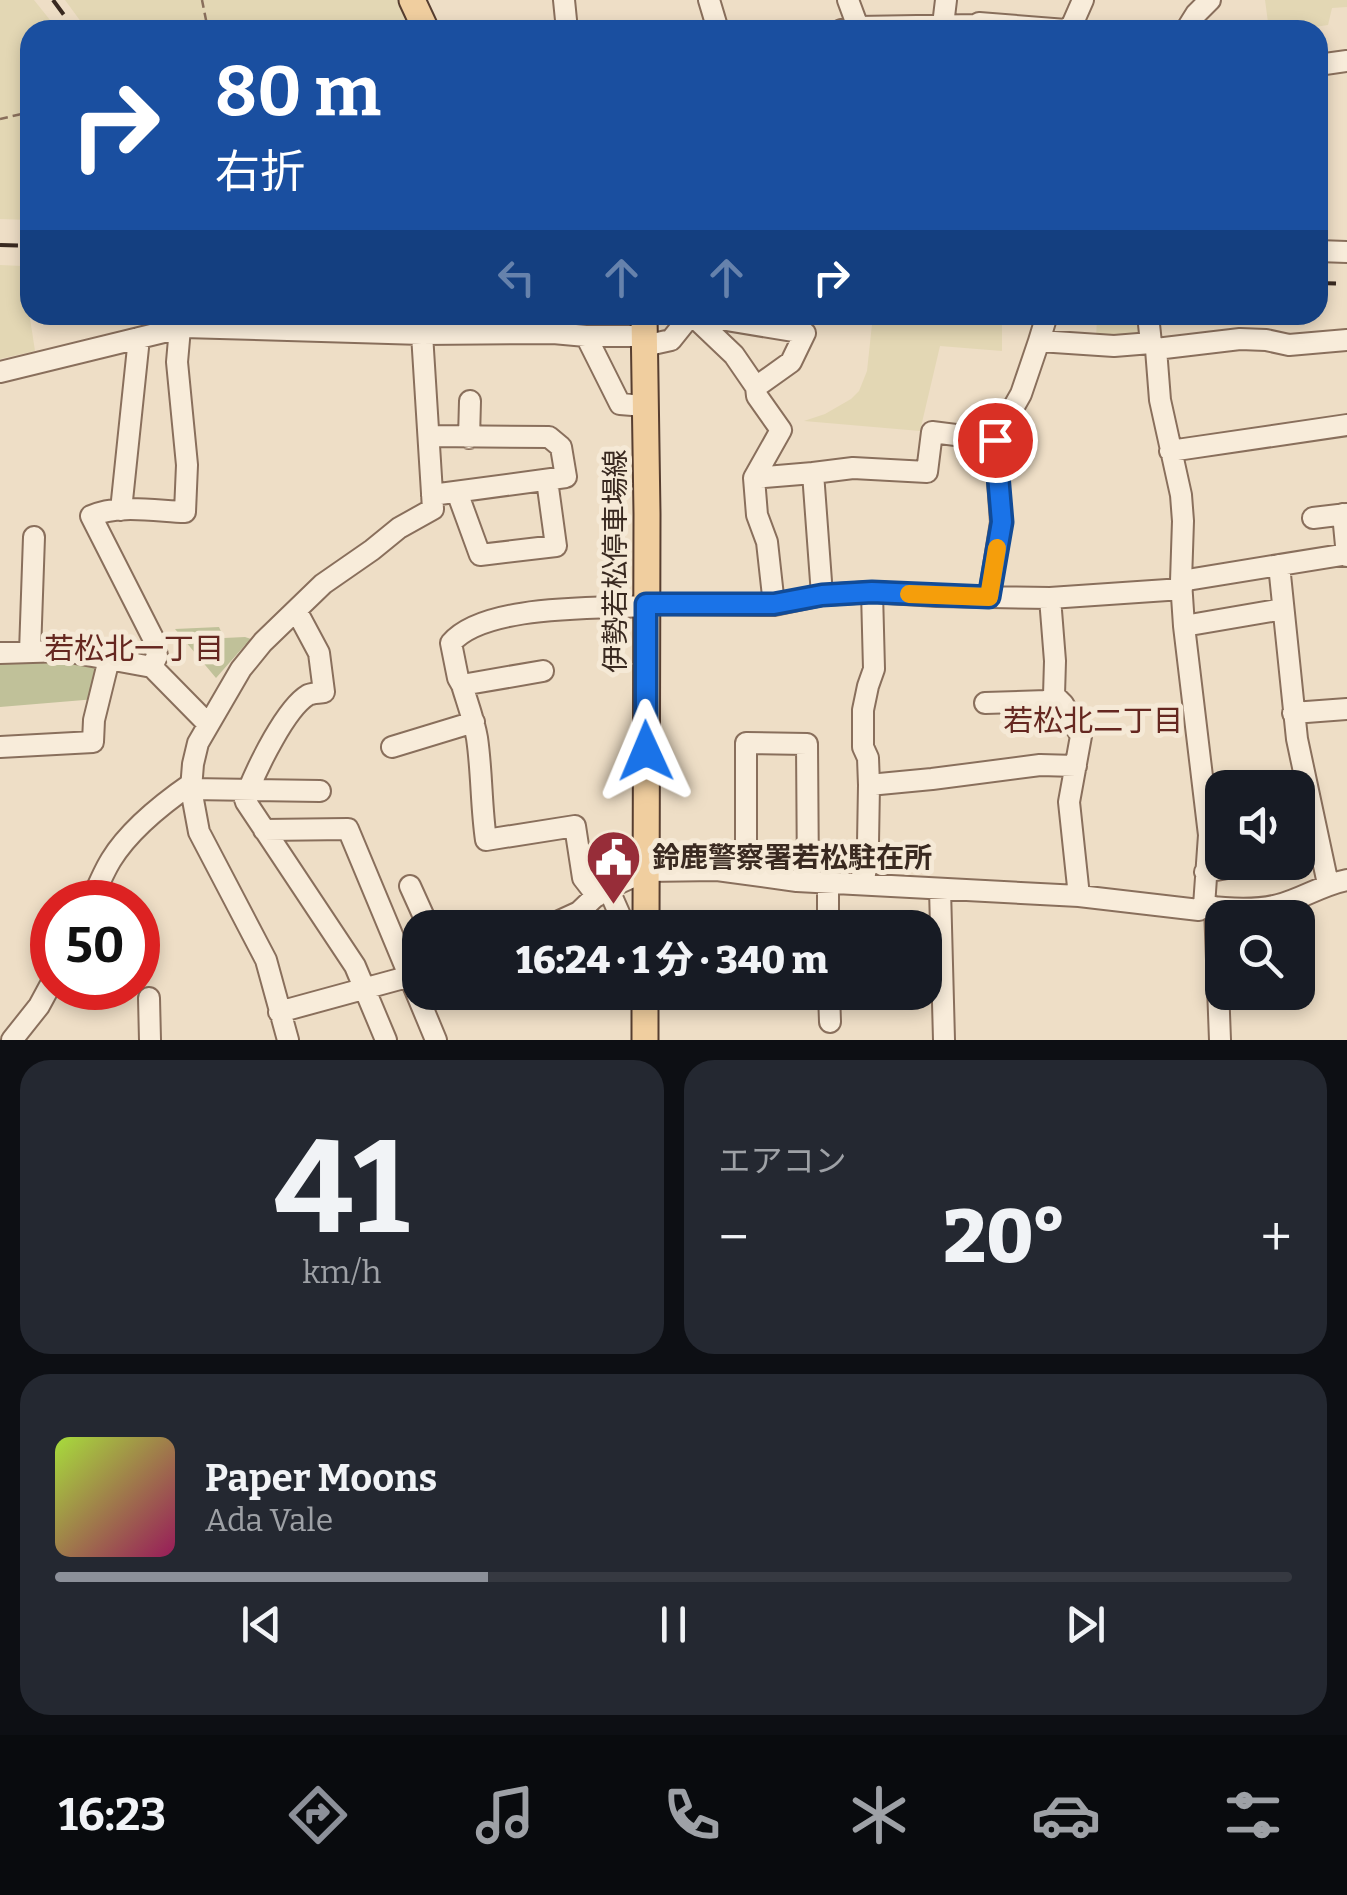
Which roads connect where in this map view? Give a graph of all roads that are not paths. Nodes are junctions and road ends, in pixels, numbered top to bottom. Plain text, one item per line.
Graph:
1 (1210, 0) edge
2 (1192, 20) edge
3 (684, 325) edge
4 (703, 325) edge
5 (755, 325) edge
6 (1043, 325) edge
7 (1150, 325) edge
8 (180, 328) junction
9 (644, 332) edge
10 (422, 334) junction
11 (586, 336) junction
12 (139, 338) junction
13 (1347, 340) edge
14 (1039, 341) junction
15 (1153, 346) junction
16 (0, 372) edge
17 (756, 387) junction
18 (470, 402) dead end
19 (645, 406) junction
20 (1347, 425) edge
21 (429, 436) junction
22 (469, 438) junction
23 (995, 440) junction
24 (1170, 450) junction
25 (813, 472) junction
26 (754, 478) junction
27 (547, 480) junction
28 (457, 492) junction
29 (432, 495) junction
30 (122, 510) junction
31 (1345, 514) edge
32 (1313, 518) dead end
33 (34, 537) dead end
34 (1347, 554) edge
35 (1279, 565) junction
36 (1181, 584) junction
37 (872, 592) junction
38 (822, 595) junction
39 (989, 597) junction
40 (1050, 598) junction
41 (774, 604) junction
42 (646, 605) junction
43 (1283, 609) junction
44 (296, 610) junction
45 (1184, 626) junction
46 (30, 652) junction
47 (0, 653) edge
48 (109, 658) junction
49 (152, 666) junction
50 (543, 670) dead end
51 (462, 685) junction
52 (1054, 695) junction
53 (985, 702) dead end
54 (1347, 709) edge
55 (1293, 713) junction
56 (474, 722) junction
57 (208, 724) junction
58 (0, 747) edge
59 (392, 747) dead end
60 (1076, 766) junction
61 (869, 785) junction
62 (191, 786) junction
63 (245, 790) junction
64 (320, 791) dead end
65 (1205, 802) edge
66 (264, 830) junction
67 (1320, 852) junction
68 (1315, 853) edge
69 (646, 871) junction
70 (746, 874) junction
71 (101, 880) edge
72 (818, 881) junction
73 (1340, 882) edge
74 (864, 884) junction
75 (410, 886) dead end
76 (940, 890) junction
77 (602, 892) junction
78 (1079, 896) junction
79 (1347, 899) edge
80 (1292, 900) edge
81 (1205, 908) edge
82 (421, 910) edge
83 (581, 910) edge
84 (615, 910) edge
85 (646, 910) edge
86 (824, 910) edge
87 (402, 947) edge
88 (402, 978) edge
89 (365, 988) junction
90 (35, 1010) edge
91 (149, 1010) edge
92 (426, 1010) edge
93 (635, 1010) edge
94 (830, 1010) edge
95 (1218, 1010) edge
96 (279, 1012) junction
97 (830, 1022) dead end
98 (645, 1034) edge
99 (12, 1040) edge
100 (150, 1040) edge
101 (288, 1040) edge
102 (386, 1040) edge
103 (436, 1040) edge
104 (944, 1040) edge
105 (1220, 1040) edge

1 - 2 street
3 - 9 street
4 - 17 street
5 - 17 street
6 - 14 street
7 - 15 street
8 - 10 street
8 - 12 street
8 - 30 street
9 - 11 street
9 - 19 main road, 伊勢若松停車場線
10 - 11 street
10 - 21 street
11 - 19 street
12 - 16 street
12 - 30 street
13 - 15 street
14 - 15 street
14 - 23 street
15 - 24 street
17 - 26 street
18 - 22 street
19 - 42 main road, 伊勢若松停車場線
20 - 24 street
21 - 22 street
21 - 29 street
22 - 27 street
23 - 25 street
23 - 39 street
24 - 36 street
25 - 26 street
25 - 38 street
26 - 41 street
27 - 28 street
27 - 28 street
28 - 29 street
29 - 44 street
30 - 49 street
31 - 32 street
31 - 34 street
33 - 46 street
34 - 35 street
35 - 36 street
35 - 43 street
36 - 40 street
36 - 45 street
37 - 38 street
37 - 39 street
37 - 61 street
38 - 41 street
39 - 40 street
40 - 52 street
41 - 42 street
42 - 51 street
42 - 69 main road, 伊勢若松停車場線
43 - 45 street
43 - 55 street
44 - 57 street
44 - 63 street
45 - 65 street
46 - 47 street
46 - 48 street
48 - 49 street
48 - 58 street
49 - 57 street
50 - 51 street
51 - 56 street
52 - 53 street
52 - 60 street
54 - 55 street
55 - 67 street
56 - 59 street
56 - 77 street
57 - 62 street
60 - 61 street
60 - 78 street
61 - 74 street
62 - 63 street
62 - 71 street
62 - 96 street
63 - 64 street
63 - 66 street
66 - 87 street
66 - 89 street
67 - 68 street
67 - 73 street
69 - 70 street
69 - 77 street
69 - 85 main road, 伊勢若松停車場線
70 - 72 street
70 - 72 street
72 - 74 street
72 - 86 street
73 - 79 street
73 - 80 street
74 - 76 street
75 - 82 street
76 - 78 street
76 - 104 street
77 - 83 street
77 - 84 street
78 - 81 street
88 - 89 street
89 - 96 street
89 - 102 street
90 - 99 street
91 - 100 street
92 - 103 street
93 - 98 street
94 - 97 street
95 - 105 street
96 - 101 street

